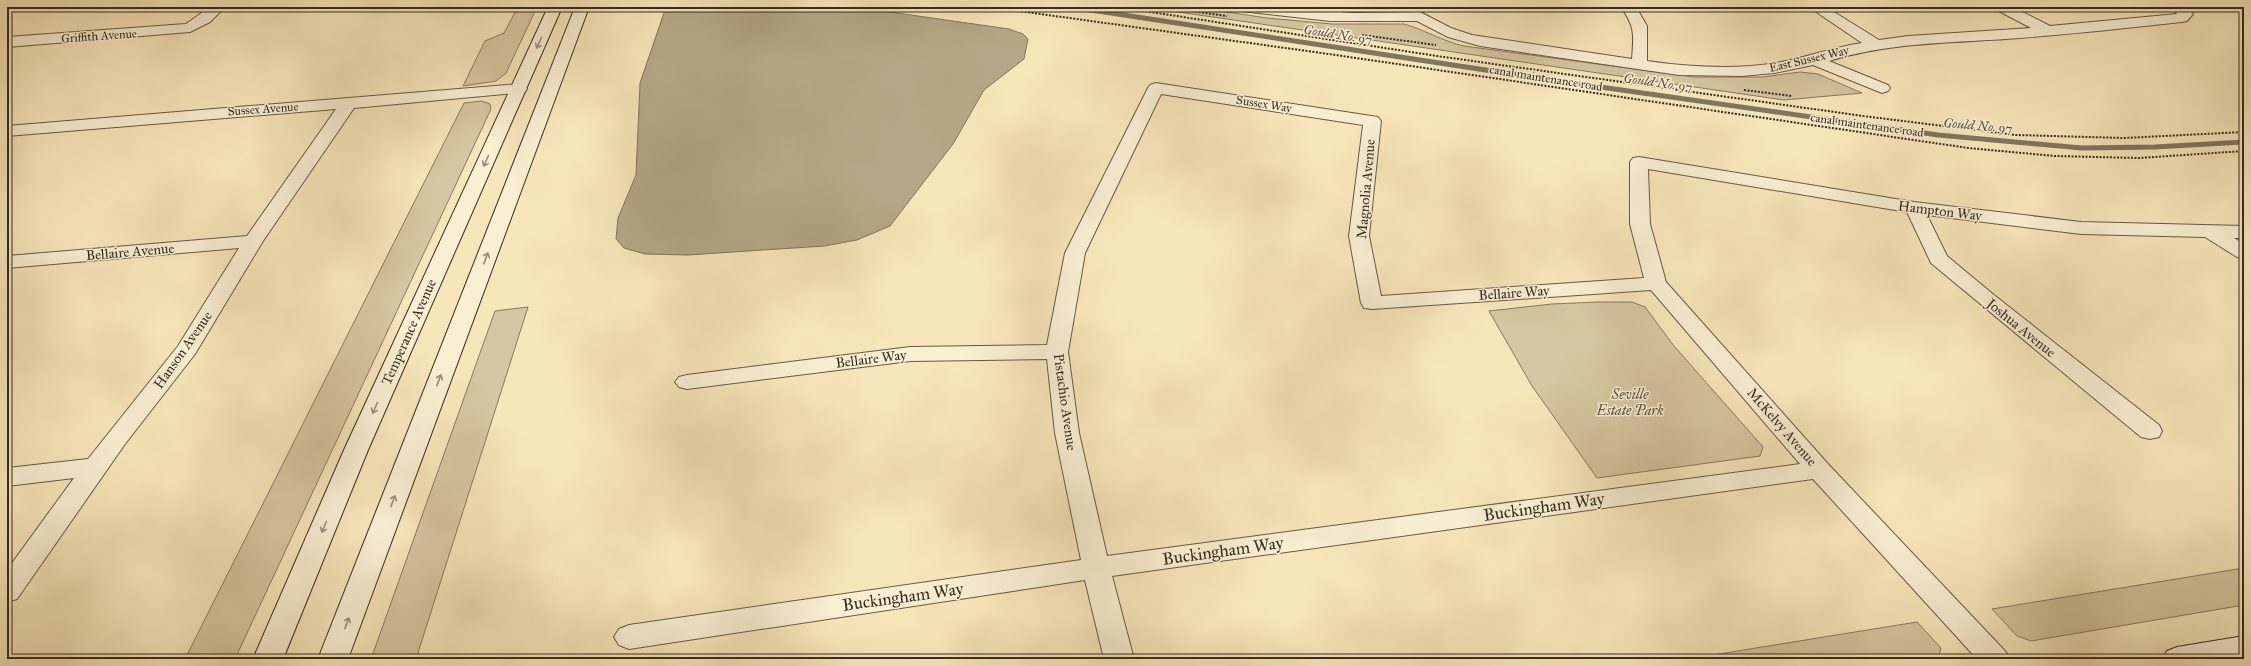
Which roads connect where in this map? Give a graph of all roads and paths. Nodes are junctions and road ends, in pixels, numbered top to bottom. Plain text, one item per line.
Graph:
1 (218, 7) edge
2 (555, 7) edge
3 (571, 7) edge
4 (582, 7) edge
5 (990, 7) edge
6 (1242, 7) edge
7 (1628, 7) edge
8 (1816, 7) edge
9 (2002, 7) edge
10 (1421, 12) edge
11 (2180, 13) edge
12 (2048, 31) junction
13 (1358, 34) dead end
14 (570, 37) junction
15 (7, 42) edge
16 (1876, 45) junction
17 (1444, 47) dead end
18 (1814, 60) junction
19 (1639, 64) junction
20 (1156, 88) joint
21 (1882, 88) dead end
22 (519, 89) junction
23 (349, 102) junction
24 (1372, 121) joint
25 (7, 131) edge
26 (2244, 151) edge
27 (1639, 162) joint
28 (1914, 208) junction
29 (2211, 232) junction
30 (2244, 232) edge
31 (253, 241) junction
32 (2244, 253) edge
33 (7, 262) edge
34 (1656, 283) junction
35 (1372, 303) joint
36 (1056, 352) junction
37 (687, 382) dead end
38 (2150, 431) dead end
39 (96, 467) junction
40 (1819, 470) junction
41 (7, 477) edge
42 (1096, 568) junction
43 (7, 591) edge
44 (629, 637) dead end
45 (2244, 648) edge
46 (268, 659) edge
47 (333, 659) edge
48 (1118, 659) edge
49 (1994, 659) edge
50 (2177, 659) edge

1 - 15 street, Griffith Avenue
2 -> 22 street, Temperance Avenue
3 - 14 street
4 - 14 street
5 - 26 path, canal maintenance road
6 - 10 street
7 - 19 street
8 - 16 street
9 - 12 street
10 - 19 street, East Sussex Way
11 - 12 street, East Sussex Way
12 - 16 street, East Sussex Way
13 - 17 path
47 -> 14 street
16 - 18 street, East Sussex Way
18 - 19 street, East Sussex Way
18 - 21 street
20 - 24 street, Sussex Way
20 - 36 street, Pistachio Avenue
22 - 23 street, Sussex Avenue
22 -> 46 street, Temperance Avenue
23 - 25 street, Sussex Avenue
23 - 31 street, Hanson Avenue
24 - 35 street, Magnolia Avenue
27 - 28 street, Hampton Way
27 - 34 street, McKelvy Avenue
28 - 29 street, Hampton Way
28 - 38 street, Joshua Avenue
29 - 30 street, Hampton Way
29 - 32 street
31 - 33 street, Bellaire Avenue
31 - 39 street, Hanson Avenue
34 - 35 street, Bellaire Way
34 - 40 street, McKelvy Avenue
36 - 37 street, Bellaire Way
36 - 42 street, Pistachio Avenue
39 - 41 street
39 - 43 street, Hanson Avenue
40 - 42 street, Buckingham Way
40 - 49 street, McKelvy Avenue
42 - 44 street, Buckingham Way
42 - 48 street, Pistachio Avenue
45 - 50 street

